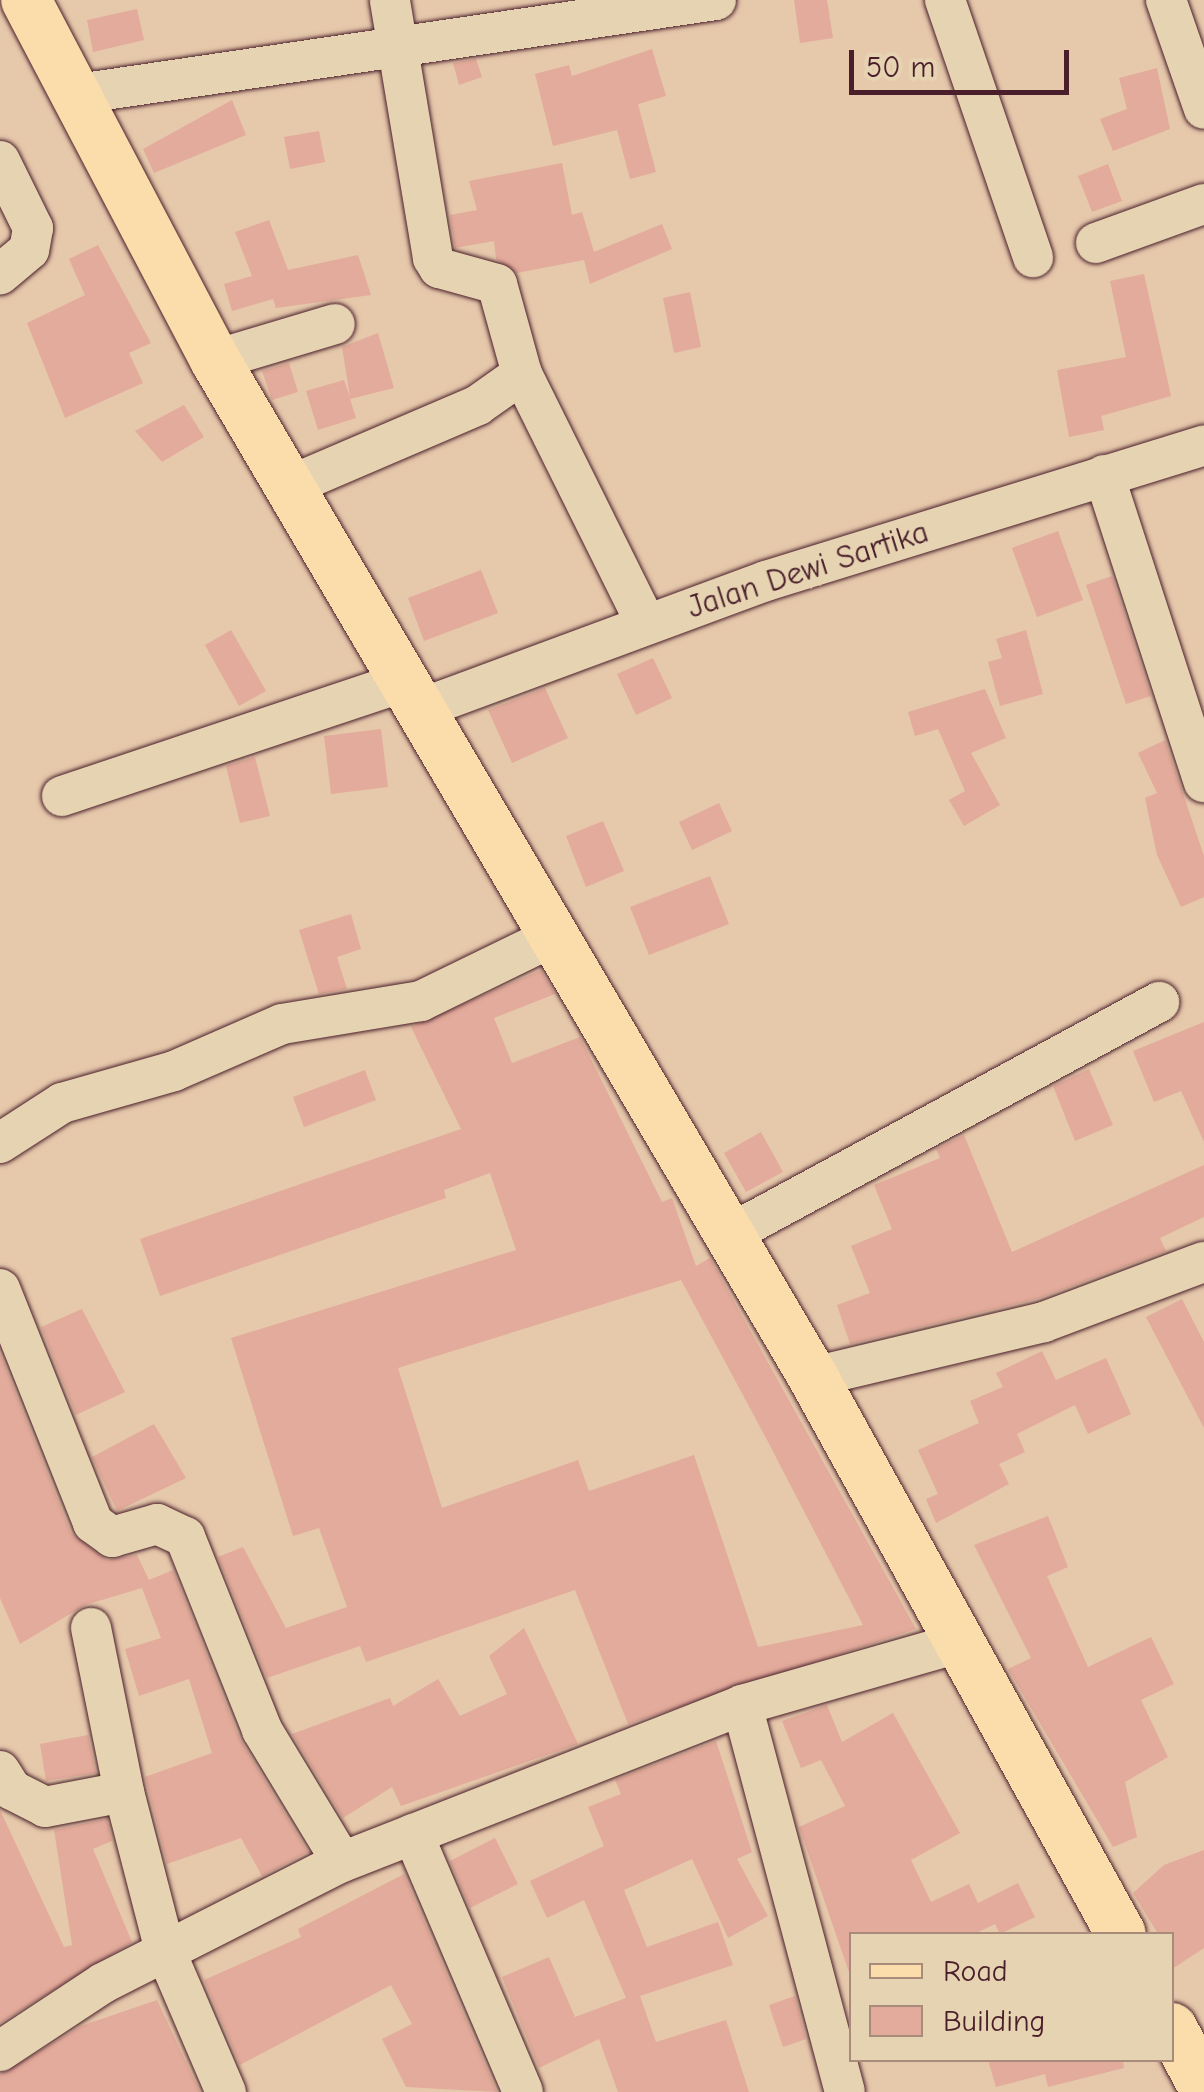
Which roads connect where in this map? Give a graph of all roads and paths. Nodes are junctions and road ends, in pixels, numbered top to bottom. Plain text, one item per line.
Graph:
1 (26, 0) edge
2 (390, 0) edge
3 (716, 0) edge
4 (945, 0) edge
5 (1166, 0) edge
6 (568, 10) edge
7 (403, 44) junction
8 (71, 95) junction
9 (1204, 110) edge
10 (0, 161) edge
11 (1204, 204) edge
12 (1096, 242) dead end
13 (1033, 257) dead end
14 (0, 274) edge
15 (335, 324) dead end
16 (215, 360) junction
17 (522, 374) junction
18 (1204, 445) edge
19 (1104, 476) junction
20 (288, 486) junction
21 (646, 624) junction
22 (409, 696) junction
23 (1204, 782) edge
24 (62, 796) dead end
25 (554, 936) junction
26 (1159, 1002) dead end
27 (0, 1143) edge
28 (730, 1234) junction
29 (1204, 1262) edge
30 (0, 1289) edge
31 (813, 1377) junction
32 (90, 1628) dead end
33 (958, 1643) junction
34 (742, 1705) junction
35 (0, 1770) edge
36 (124, 1792) junction
37 (412, 1834) junction
38 (342, 1862) junction
39 (1120, 1932) edge
40 (164, 1950) junction
41 (1174, 2032) edge
42 (0, 2051) edge
43 (1204, 2088) edge
44 (226, 2092) edge
45 (523, 2092) edge
46 (845, 2092) edge

1 - 8 main road
2 - 7 street
3 - 6 street
4 - 13 street
5 - 9 street
6 - 7 street
7 - 8 street
7 - 17 street
8 - 16 main road
10 - 14 street
11 - 12 street
15 - 16 street
16 - 20 main road
17 - 20 street
17 - 21 street
18 - 19 street, Jalan Dewi Sartika
19 - 21 street, Jalan Dewi Sartika
19 - 23 street
20 - 22 main road
21 - 22 street, Jalan Dewi Sartika
22 - 24 street, Jalan Dewi Sartika
22 - 25 main road
25 - 27 street
25 - 28 main road
26 - 28 street
28 - 31 main road
29 - 31 street
30 - 38 street
31 - 33 main road
32 - 36 street
33 - 34 street
33 - 39 main road
34 - 37 street
34 - 46 street
35 - 36 street
36 - 40 street
37 - 38 street
37 - 45 street
38 - 40 street
40 - 42 street
40 - 44 street
41 - 43 main road

